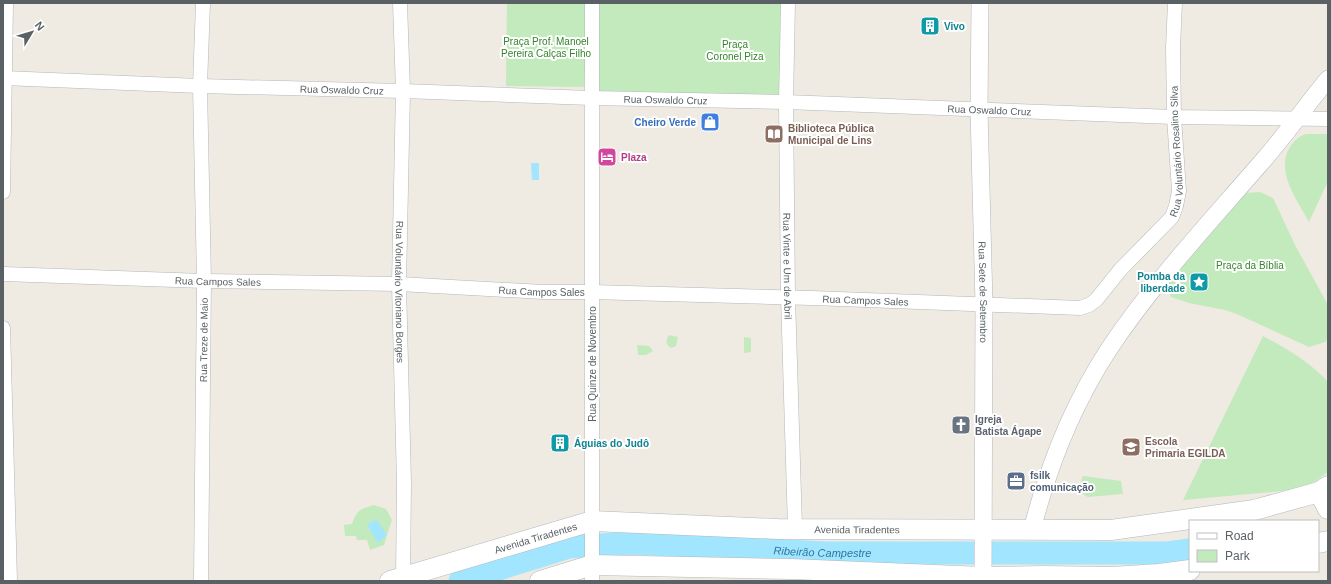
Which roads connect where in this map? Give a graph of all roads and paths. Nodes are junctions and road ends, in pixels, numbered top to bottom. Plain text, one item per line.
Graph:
1 (6, 3) edge
2 (203, 3) edge
3 (400, 3) edge
4 (592, 3) edge
5 (788, 3) edge
6 (980, 3) edge
7 (1175, 3) edge
8 (4, 78) edge
9 (1328, 79) edge
10 (200, 86) junction
11 (403, 91) junction
12 (591, 98) junction
13 (786, 102) junction
14 (979, 110) junction
15 (1174, 117) junction
16 (1297, 119) junction
17 (1328, 119) edge
18 (3, 192) edge
19 (3, 274) edge
20 (204, 281) junction
21 (399, 284) junction
22 (591, 292) junction
23 (788, 297) junction
24 (984, 304) junction
25 (1080, 308) joint
26 (3, 328) edge
27 (1325, 496) edge
28 (592, 526) junction
29 (795, 528) junction
30 (1032, 530) junction
31 (983, 534) junction
32 (592, 568) edge
33 (1189, 570) edge
34 (791, 575) edge
35 (983, 576) edge
36 (399, 580) edge
37 (10, 581) edge
38 (201, 581) edge
39 (540, 581) edge

1 - 8 street
2 - 10 street, Rua Treze de Maio
3 - 11 street, Rua Voluntário Vitoriano Borges
4 - 12 street, Rua Quinze de Novembro
5 - 13 street, Rua Vinte e Um de Abril
6 - 14 street, Rua Sete de Setembro
7 - 15 street, Rua Voluntário Rosalino Silva
8 - 10 street, Rua Oswaldo Cruz
8 - 18 street
9 - 16 street
10 - 11 street, Rua Oswaldo Cruz
10 - 20 street, Rua Treze de Maio
11 - 12 street, Rua Oswaldo Cruz
11 - 21 street, Rua Voluntário Vitoriano Borges
12 - 13 street, Rua Oswaldo Cruz
12 - 22 street, Rua Quinze de Novembro
13 - 14 street, Rua Oswaldo Cruz
13 - 23 street, Rua Vinte e Um de Abril
14 - 15 street, Rua Oswaldo Cruz
14 - 24 street, Rua Sete de Setembro
15 - 16 street, Rua Oswaldo Cruz
15 - 25 street, Rua Voluntário Rosalino Silva
16 - 17 street, Rua Oswaldo Cruz
16 - 30 street
19 - 20 street, Rua Campos Sales
20 - 21 street, Rua Campos Sales
20 - 38 street, Rua Treze de Maio
21 - 22 street, Rua Campos Sales
21 - 36 street, Rua Voluntário Vitoriano Borges
22 - 23 street, Rua Campos Sales
22 - 28 street, Rua Quinze de Novembro
23 - 24 street, Rua Campos Sales
23 - 29 street, Rua Vinte e Um de Abril
24 - 25 street, Rua Campos Sales
24 - 31 street, Rua Sete de Setembro
26 - 37 street
27 - 30 main road, Avenida Tiradentes
28 - 29 main road, Avenida Tiradentes
28 - 32 street, Rua Quinze de Novembro
28 - 36 main road, Avenida Tiradentes
29 - 31 main road, Avenida Tiradentes
30 - 31 main road, Avenida Tiradentes
31 - 35 street, Rua Sete de Setembro
32 - 34 main road
32 - 39 main road
33 - 35 main road
34 - 35 main road

